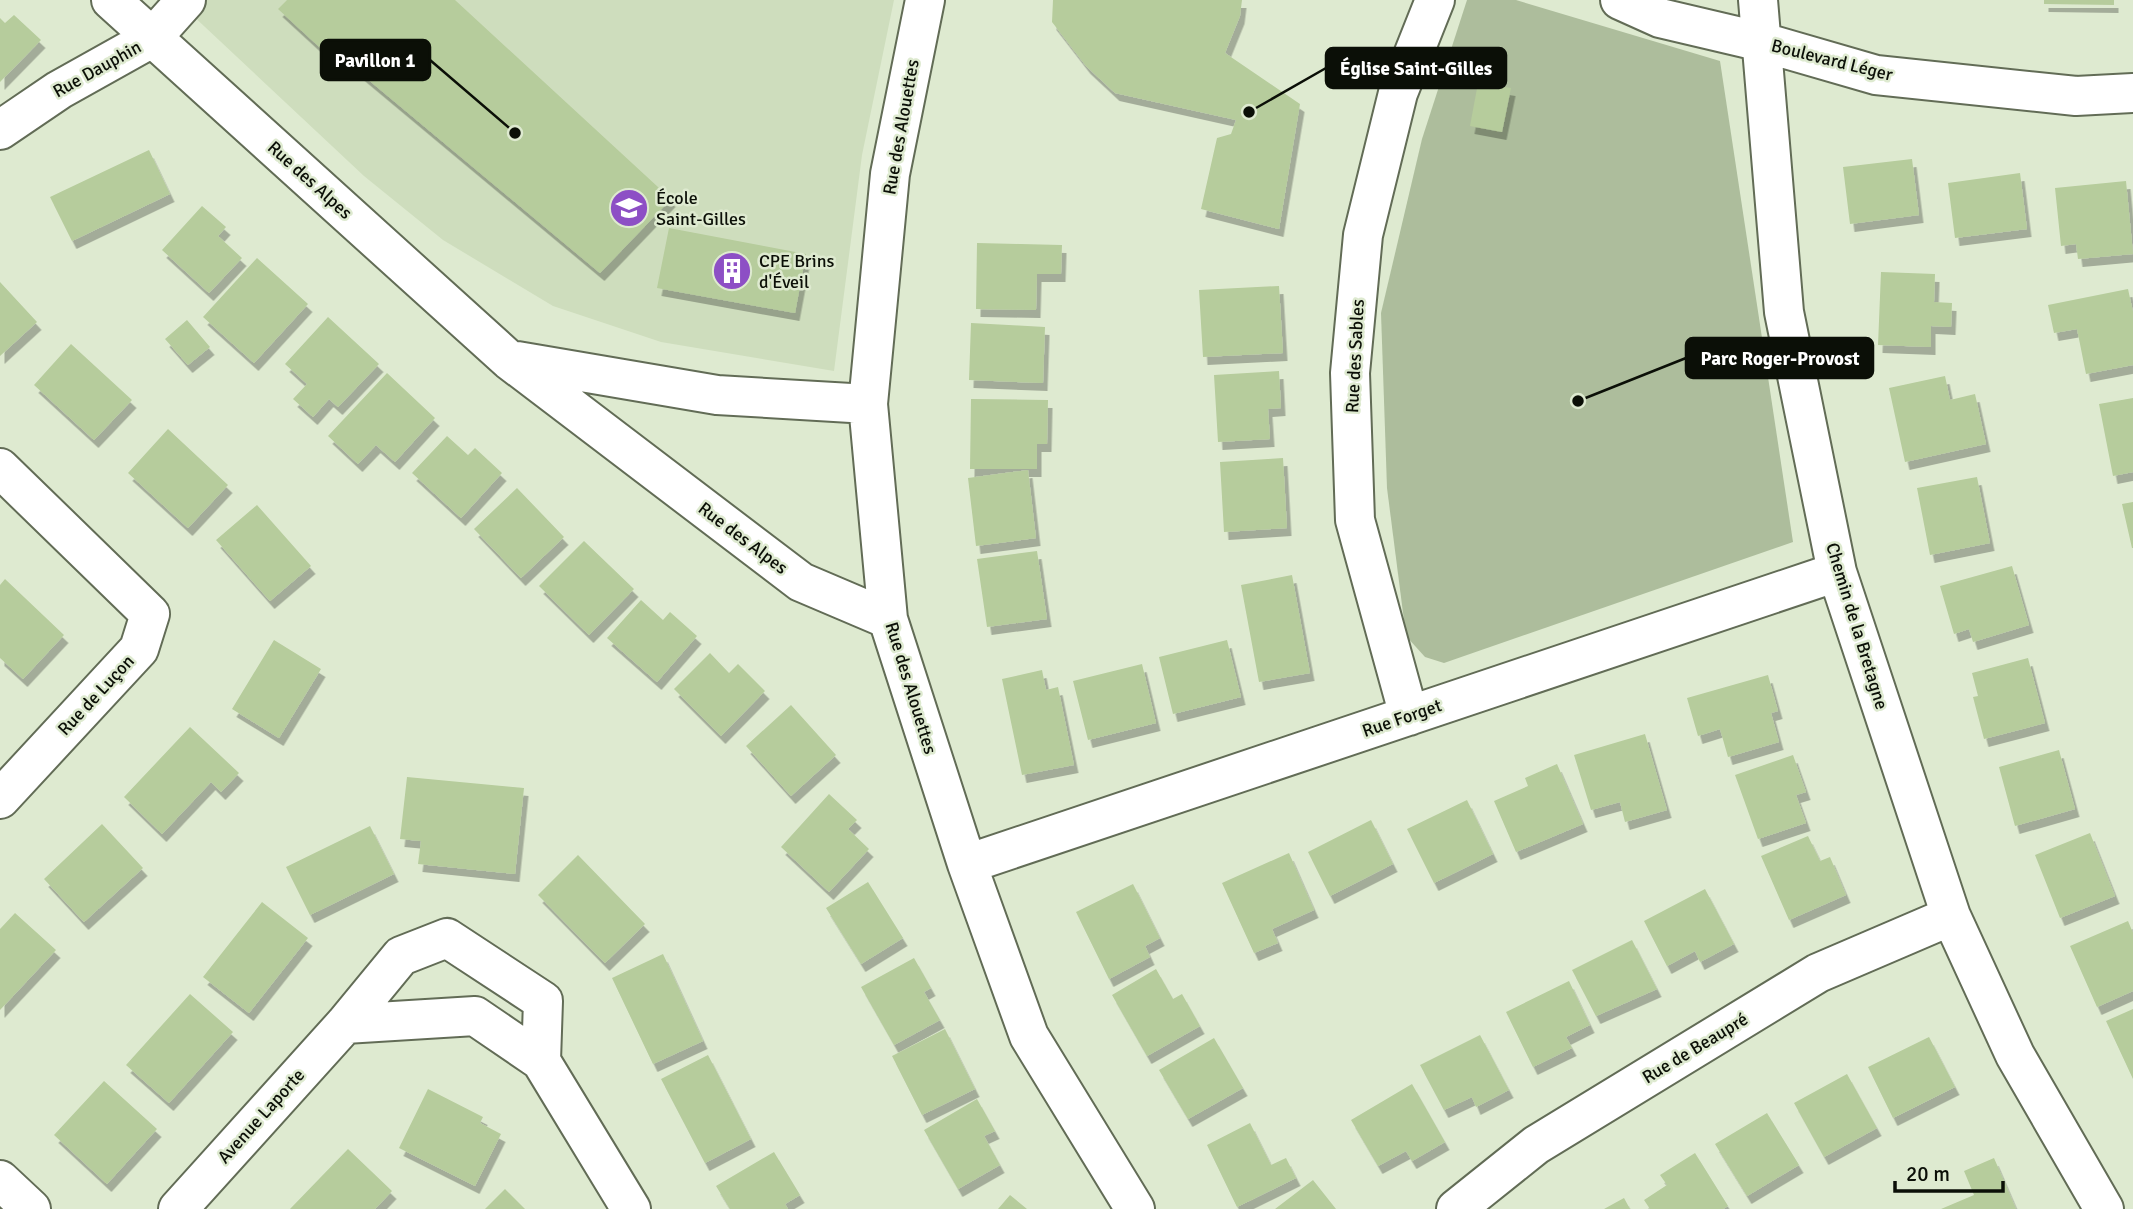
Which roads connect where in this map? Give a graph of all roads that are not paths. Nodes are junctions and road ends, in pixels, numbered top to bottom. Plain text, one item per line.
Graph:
1 (111, 0) edge
2 (186, 0) edge
3 (925, 0) edge
4 (1435, 0) edge
5 (1620, 0) edge
6 (1758, 0) edge
7 (152, 38) junction
8 (1762, 42) junction
9 (2133, 93) edge
10 (0, 130) edge
11 (509, 360) junction
12 (868, 404) junction
13 (0, 468) edge
14 (1837, 572) junction
15 (888, 619) junction
16 (1409, 716) junction
17 (0, 799) edge
18 (967, 864) junction
19 (1951, 916) junction
20 (345, 1024) junction
21 (541, 1061) junction
22 (0, 1180) edge
23 (31, 1209) edge
24 (178, 1209) edge
25 (631, 1209) edge
26 (1135, 1209) edge
27 (1456, 1209) edge
28 (2104, 1209) edge

1 - 7 street, Rue des Alpes
2 - 7 street, Rue Dauphin
3 - 12 street, Rue des Alouettes
4 - 16 street, Rue des Sables
5 - 8 street, Boulevard Léger
6 - 8 street, Chemin de la Bretagne
7 - 10 street, Rue Dauphin
7 - 11 street, Rue des Alpes
8 - 9 street, Boulevard Léger
8 - 14 street, Chemin de la Bretagne
11 - 12 street
11 - 15 street, Rue des Alpes
12 - 15 street, Rue des Alouettes
13 - 17 street, Rue de Luçon
14 - 16 street, Rue Forget
14 - 19 street, Chemin de la Bretagne
15 - 18 street, Rue des Alouettes
16 - 18 street, Rue Forget
18 - 26 street, Rue des Alouettes
19 - 27 street, Rue de Beaupré
19 - 28 street, Chemin de la Bretagne
20 - 21 street
20 - 21 street, Avenue Laporte
20 - 24 street, Avenue Laporte
21 - 25 street
22 - 23 street

